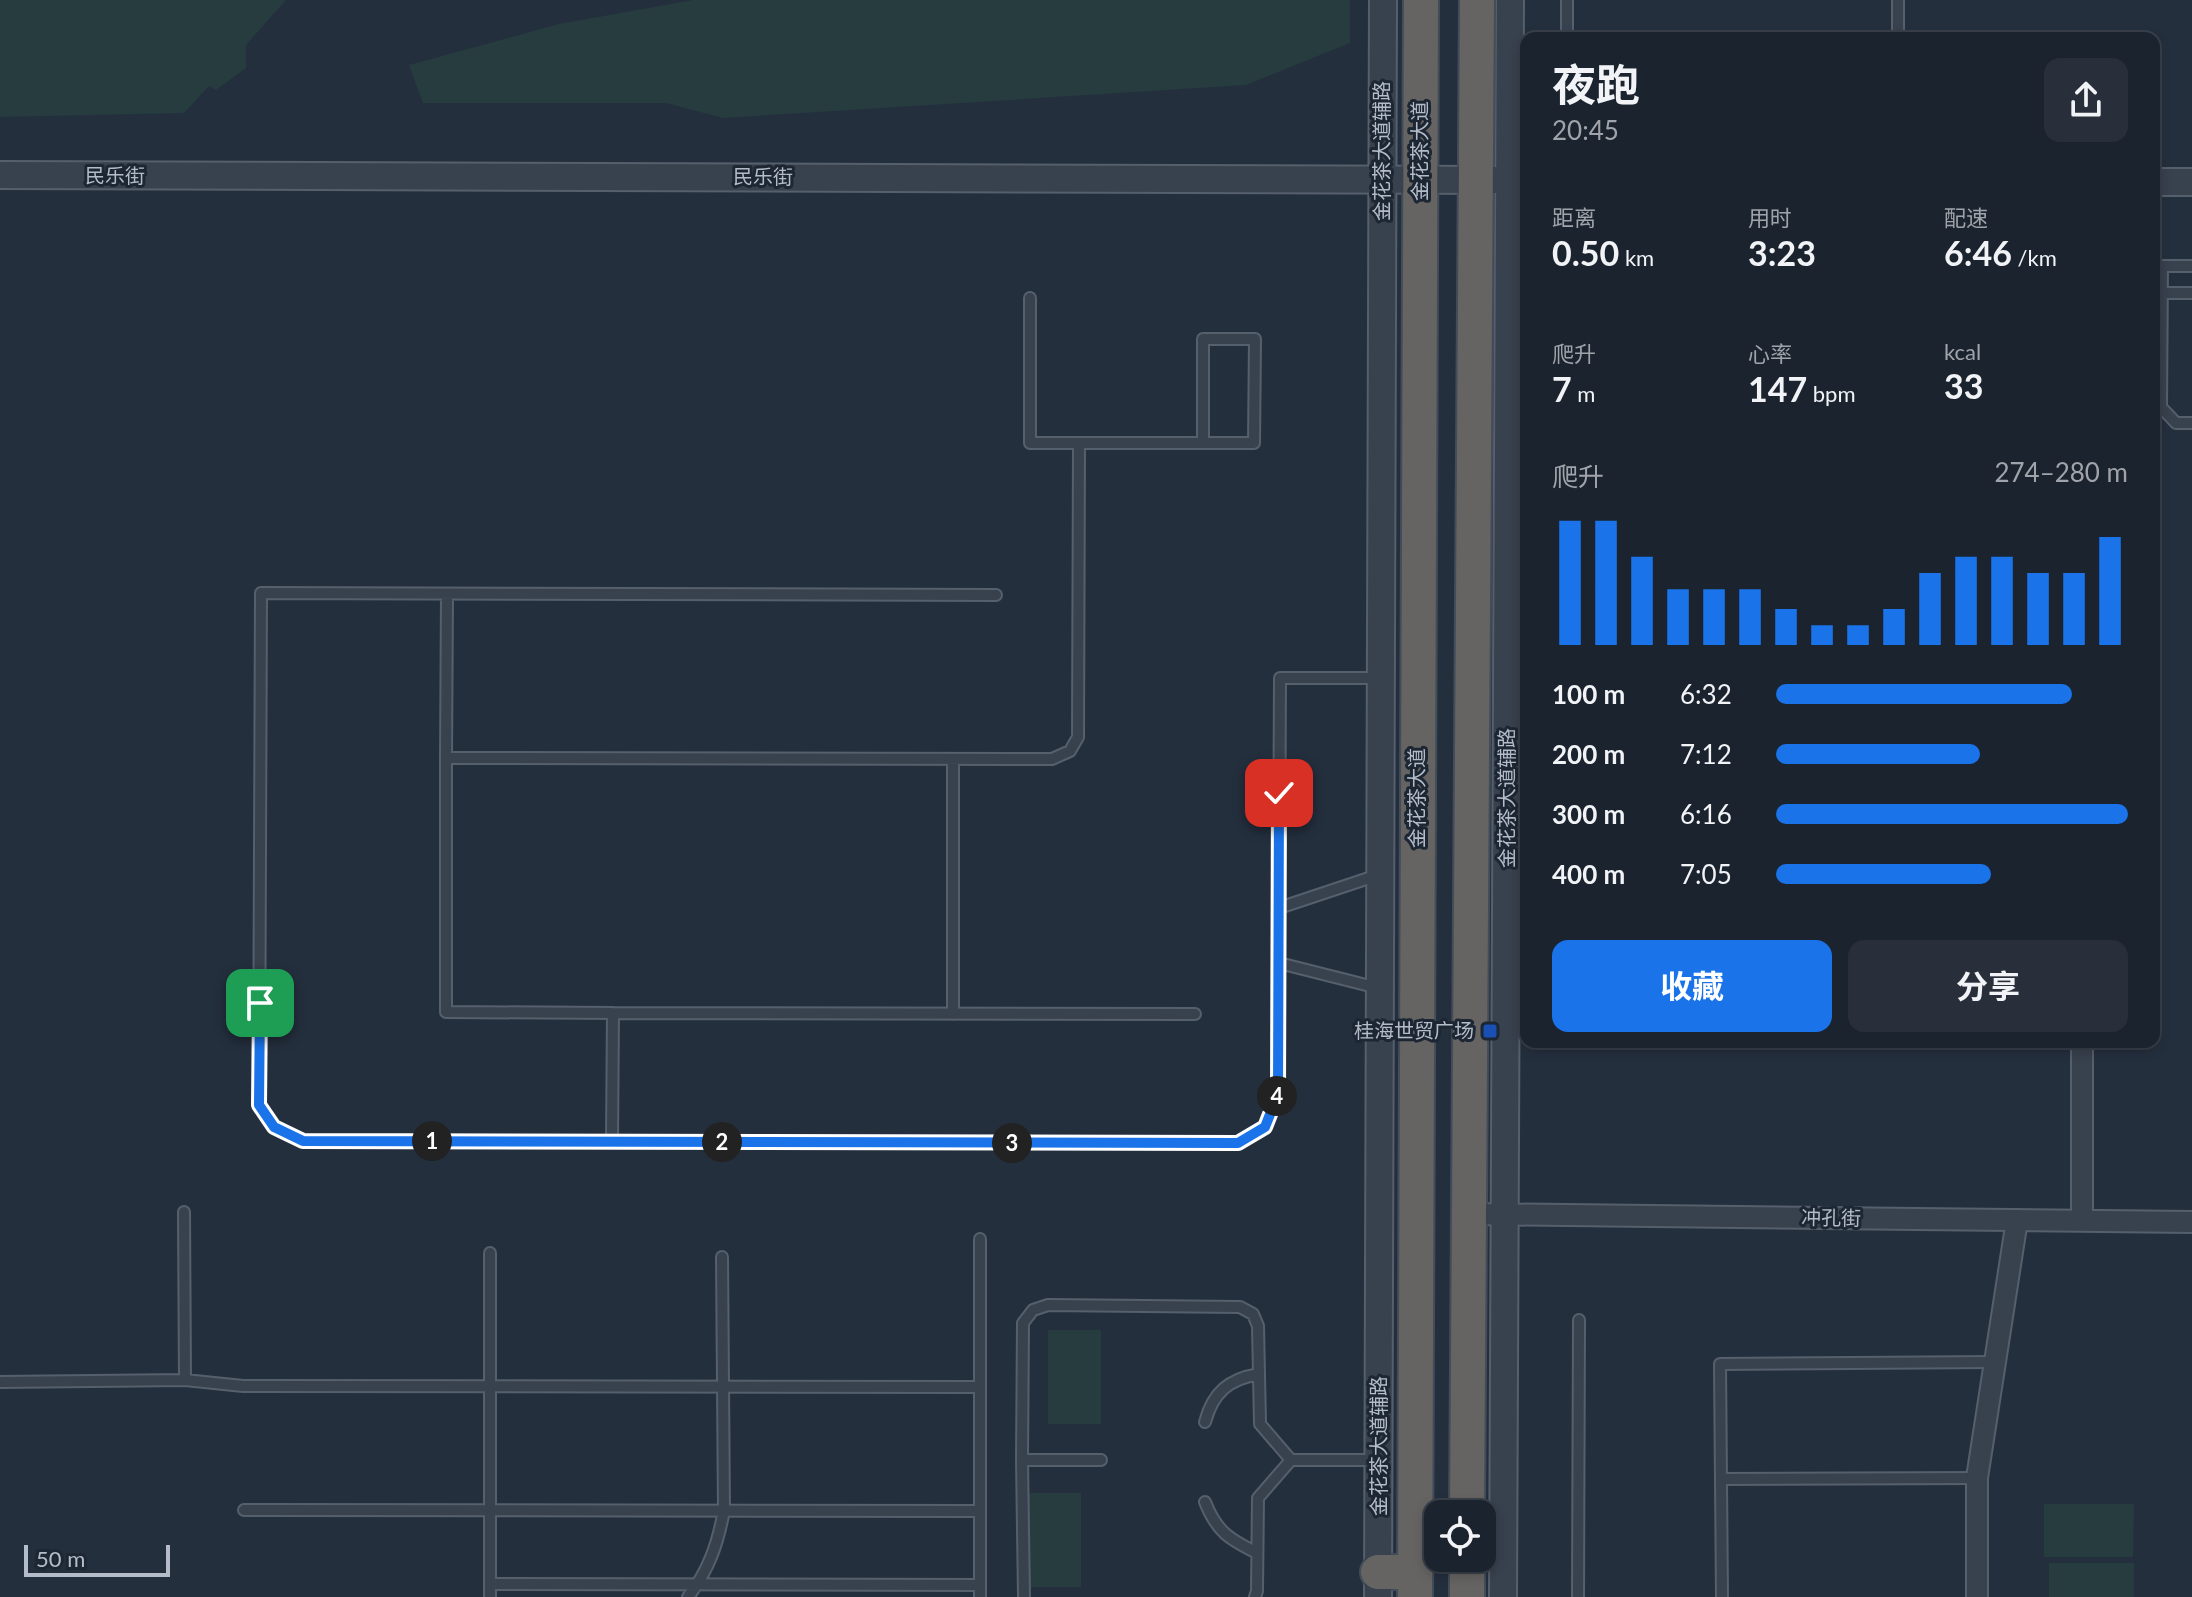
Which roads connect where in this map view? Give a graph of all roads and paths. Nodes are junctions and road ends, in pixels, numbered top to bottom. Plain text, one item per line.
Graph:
1 (1383, 0) edge
2 (1421, 0) edge
3 (1477, 0) edge
4 (1510, 0) edge
5 (1567, 0) edge
6 (1898, 0) edge
7 (1567, 32) edge
8 (1898, 32) edge
9 (0, 175) edge
10 (1382, 179) junction
11 (1419, 179) junction
12 (1504, 180) edge
13 (2160, 182) edge
14 (2192, 182) edge
15 (2192, 266) edge
16 (2161, 293) junction
17 (2192, 293) edge
18 (1030, 298) dead end
19 (2192, 423) edge
20 (1079, 443) junction
21 (1203, 443) junction
22 (447, 594) junction
23 (996, 595) dead end
24 (1381, 678) junction
25 (446, 758) junction
26 (953, 759) junction
27 (1380, 874) junction
28 (1279, 908) junction
29 (1279, 963) junction
30 (1380, 989) junction
31 (613, 1013) junction
32 (953, 1014) junction
33 (1195, 1014) dead end
34 (2082, 1048) edge
35 (612, 1142) junction
36 (184, 1212) dead end
37 (1469, 1214) junction
38 (1505, 1214) junction
39 (2017, 1220) junction
40 (2082, 1221) junction
41 (2192, 1222) edge
42 (980, 1239) dead end
43 (490, 1253) dead end
44 (722, 1257) dead end
45 (1579, 1320) dead end
46 (1995, 1362) junction
47 (1259, 1374) junction
48 (185, 1380) junction
49 (0, 1382) edge
50 (490, 1386) junction
51 (723, 1387) junction
52 (980, 1387) junction
53 (1205, 1422) dead end
54 (1022, 1460) junction
55 (1101, 1460) dead end
56 (1291, 1460) junction
57 (1378, 1460) junction
58 (1977, 1478) junction
59 (1721, 1479) junction
60 (1467, 1500) edge
61 (1205, 1502) dead end
62 (244, 1510) dead end
63 (490, 1510) junction
64 (724, 1510) junction
65 (980, 1511) junction
66 (1257, 1553) junction
67 (1467, 1572) edge
68 (490, 1584) junction
69 (698, 1585) junction
70 (1378, 1585) edge
71 (1415, 1585) edge
72 (980, 1591) edge
73 (490, 1597) edge
74 (688, 1597) edge
75 (1024, 1597) edge
76 (1255, 1597) edge
77 (1467, 1597) edge
78 (1503, 1597) edge
79 (1578, 1597) edge
80 (1722, 1597) edge
81 (1977, 1597) edge

1 - 10 street, 金花茶大道辅路
2 - 11 highway, 金花茶大道
3 - 12 highway
4 - 12 street, 金花茶大道辅路
5 - 7 lane
6 - 8 lane
9 - 10 street, 民乐街
10 - 11 street, 民乐街
10 - 24 street, 金花茶大道辅路
11 - 12 street, 民乐街
11 - 71 highway, 金花茶大道
12 - 37 highway
12 - 38 street, 金花茶大道辅路
13 - 14 street
15 - 16 lane
16 - 17 lane
16 - 19 lane
18 - 20 lane
20 - 21 lane
20 - 26 lane
21 - 21 lane
22 - 23 lane
22 - 25 lane
22 - 35 lane
24 - 27 street, 金花茶大道辅路
24 - 28 lane
25 - 26 lane
25 - 31 lane
26 - 32 lane
27 - 28 lane
27 - 30 street, 金花茶大道辅路
28 - 29 lane
29 - 30 lane
29 - 35 lane
30 - 57 street, 金花茶大道辅路
31 - 32 lane
31 - 35 lane
32 - 33 lane
34 - 40 street
36 - 48 lane
37 - 38 street, 冲孔街
37 - 60 highway
38 - 39 street, 冲孔街
38 - 78 street, 金花茶大道辅路
39 - 40 street, 冲孔街
39 - 46 street
40 - 41 street, 冲孔街
42 - 52 lane
43 - 50 lane
44 - 51 lane
45 - 79 lane
46 - 58 street
46 - 59 lane
47 - 53 lane
47 - 54 lane
47 - 56 lane
48 - 49 lane
48 - 50 lane
50 - 51 lane
50 - 63 lane
51 - 52 lane
51 - 64 lane
52 - 65 lane
54 - 55 lane
54 - 75 lane
56 - 57 lane
56 - 66 lane
57 - 70 street, 金花茶大道辅路
58 - 59 lane
58 - 81 street
59 - 80 lane
61 - 66 lane
62 - 63 lane
63 - 64 lane
63 - 68 lane
64 - 65 lane
64 - 69 lane
65 - 72 lane
66 - 76 lane
67 - 77 highway
68 - 69 lane
68 - 73 lane
69 - 72 lane
69 - 74 lane
70 - 71 highway

